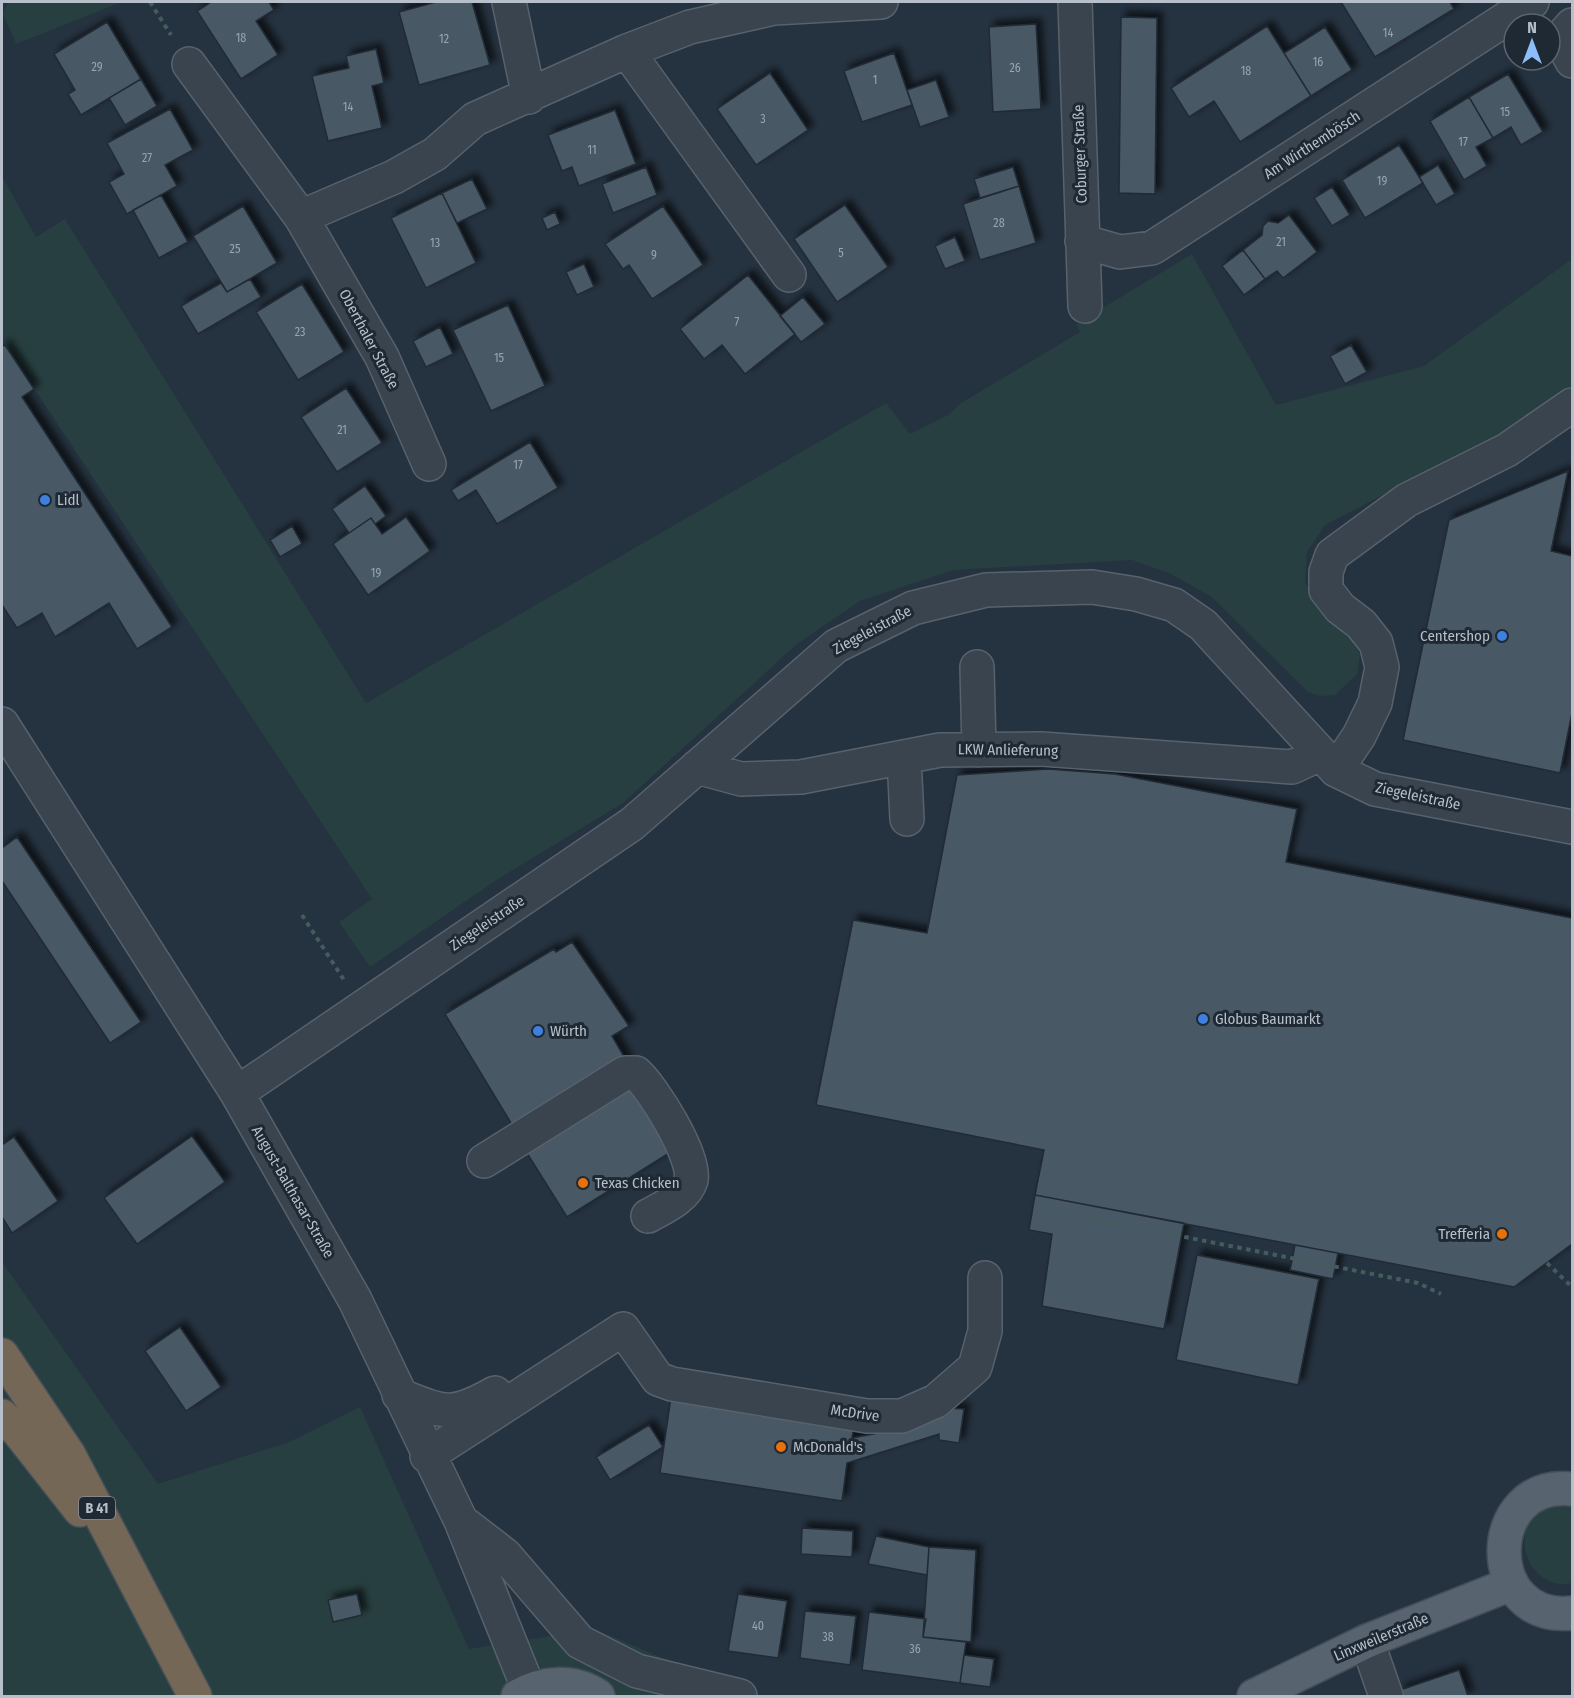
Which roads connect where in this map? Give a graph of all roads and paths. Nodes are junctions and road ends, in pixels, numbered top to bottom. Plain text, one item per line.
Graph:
1 (150, 2) edge
2 (509, 2) edge
3 (881, 2) edge
4 (1075, 2) edge
5 (1532, 2) edge
6 (1572, 25) edge
7 (627, 51) junction
8 (1572, 61) edge
9 (189, 64) joint
10 (529, 97) junction
11 (301, 217) junction
12 (1082, 241) junction
13 (789, 275) dead end
14 (1085, 306) dead end
15 (1572, 405) edge
16 (429, 465) dead end
17 (977, 668) dead end
18 (2, 724) edge
19 (979, 750) junction
20 (904, 757) junction
21 (1328, 762) junction
22 (697, 768) junction
23 (907, 819) dead end
24 (1572, 826) edge
25 (302, 915) dead end
26 (363, 1009) junction
27 (237, 1093) junction
28 (484, 1161) dead end
29 (1043, 1209) dead end
30 (648, 1216) dead end
31 (1547, 1263) dead end
32 (985, 1278) dead end
33 (1572, 1287) edge
34 (1441, 1294) dead end
35 (2, 1355) edge
36 (534, 1387) junction
37 (399, 1395) junction
38 (2, 1416) edge
39 (427, 1456) junction
40 (1572, 1489) edge
41 (461, 1521) junction
42 (1511, 1584) junction
43 (1572, 1613) edge
44 (1367, 1641) junction
45 (182, 1667) junction
46 (523, 1693) edge
47 (195, 1696) edge
48 (598, 1696) edge
49 (740, 1696) edge
50 (1254, 1696) edge
51 (1386, 1696) edge

1 - 9 path
2 - 10 street
3 - 7 street
4 - 12 street, Coburger Straße
5 - 12 street, Am Wirthembösch
6 - 8 street
7 - 10 street
7 - 13 street
9 - 11 street, Oberthaler Straße
10 - 11 street
11 - 16 street, Oberthaler Straße
12 - 14 street, Coburger Straße
15 - 21 street
17 - 19 street
18 - 27 street, August-Balthasar-Straße
19 - 20 street, LKW Anlieferung
19 - 21 street, LKW Anlieferung
20 - 22 street, LKW Anlieferung
20 - 23 street
21 - 22 street, Ziegeleistraße
21 - 24 street, Ziegeleistraße
22 - 26 street, Ziegeleistraße
25 - 26 path
26 - 27 street, Ziegeleistraße
27 - 37 street, August-Balthasar-Straße
28 - 30 street
29 - 34 path
31 - 33 path
32 - 36 street, McDrive
35 - 45 highway, B 41
36 - 37 street
36 - 39 street
37 - 39 street, August-Balthasar-Straße
38 - 45 highway
39 - 41 street, August-Balthasar-Straße
40 - 42 main road
41 - 46 street, August-Balthasar-Straße
41 - 49 street
42 - 43 main road
42 - 44 main road, Linxweilerstraße
44 - 50 main road, Linxweilerstraße
44 - 51 street
45 - 47 highway, B 41
46 - 48 main road

